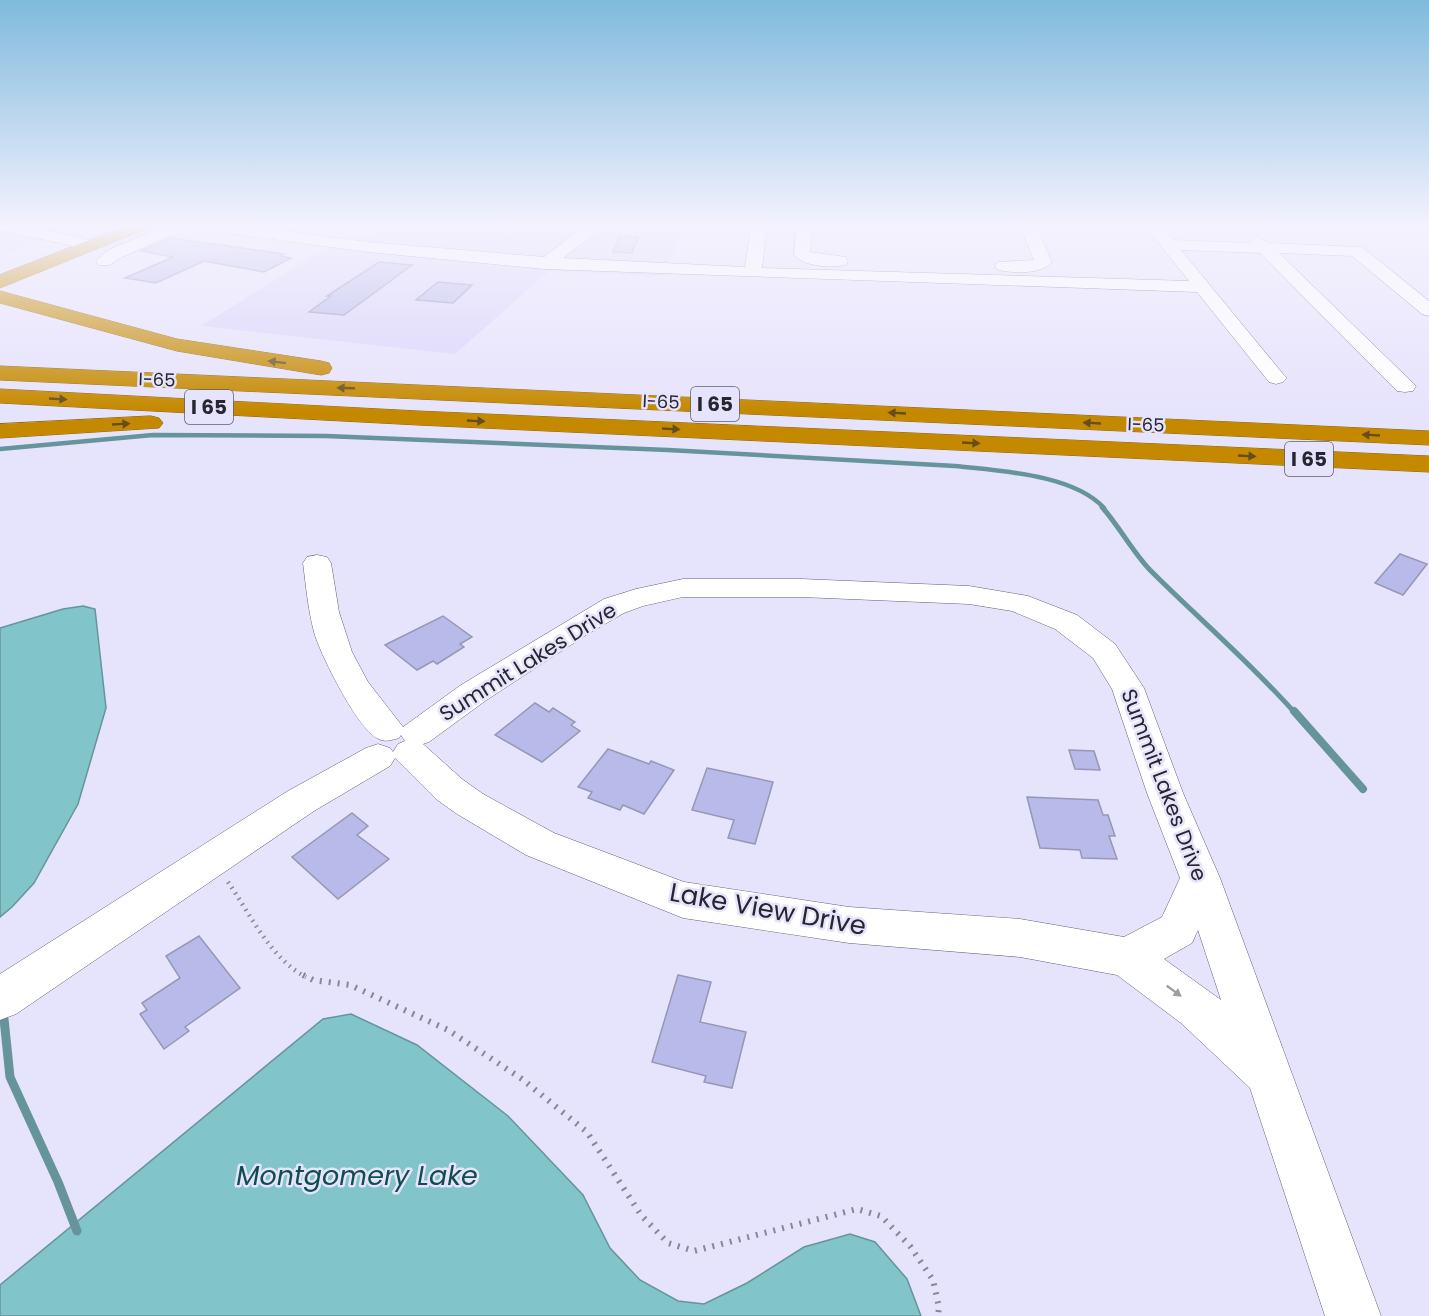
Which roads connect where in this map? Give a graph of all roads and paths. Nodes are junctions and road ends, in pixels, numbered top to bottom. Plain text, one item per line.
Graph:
1 (1201, 287) edge
2 (1305, 287) edge
3 (1401, 287) edge
4 (6, 299) edge
5 (1429, 310) edge
6 (0, 373) edge
7 (1276, 378) dead end
8 (1405, 386) dead end
9 (0, 396) edge
10 (627, 400) junction
11 (418, 418) junction
12 (0, 431) edge
13 (1429, 438) edge
14 (1429, 464) edge
15 (318, 563) dead end
16 (398, 743) junction
17 (225, 878) dead end
18 (1200, 878) junction
19 (1127, 957) junction
20 (0, 999) edge
21 (1268, 1072) junction
22 (939, 1316) edge
23 (1353, 1316) edge

1 - 7 street
2 - 8 street
3 - 5 street
10 -> 4 highway
10 -> 6 highway, I-65 / I 65
9 -> 11 highway, I 65
13 -> 10 highway, I-65 / I 65
12 -> 11 highway
11 -> 14 highway, I 65
15 - 16 street, Lake View Drive
16 - 18 street, Summit Lakes Drive
16 - 19 street, Lake View Drive
16 - 20 street, Summit Lakes Drive
17 - 22 path
18 - 19 street
18 - 21 street, Summit Lakes Drive
19 -> 21 street, Lake View Drive
21 - 23 street, Summit Lakes Drive

